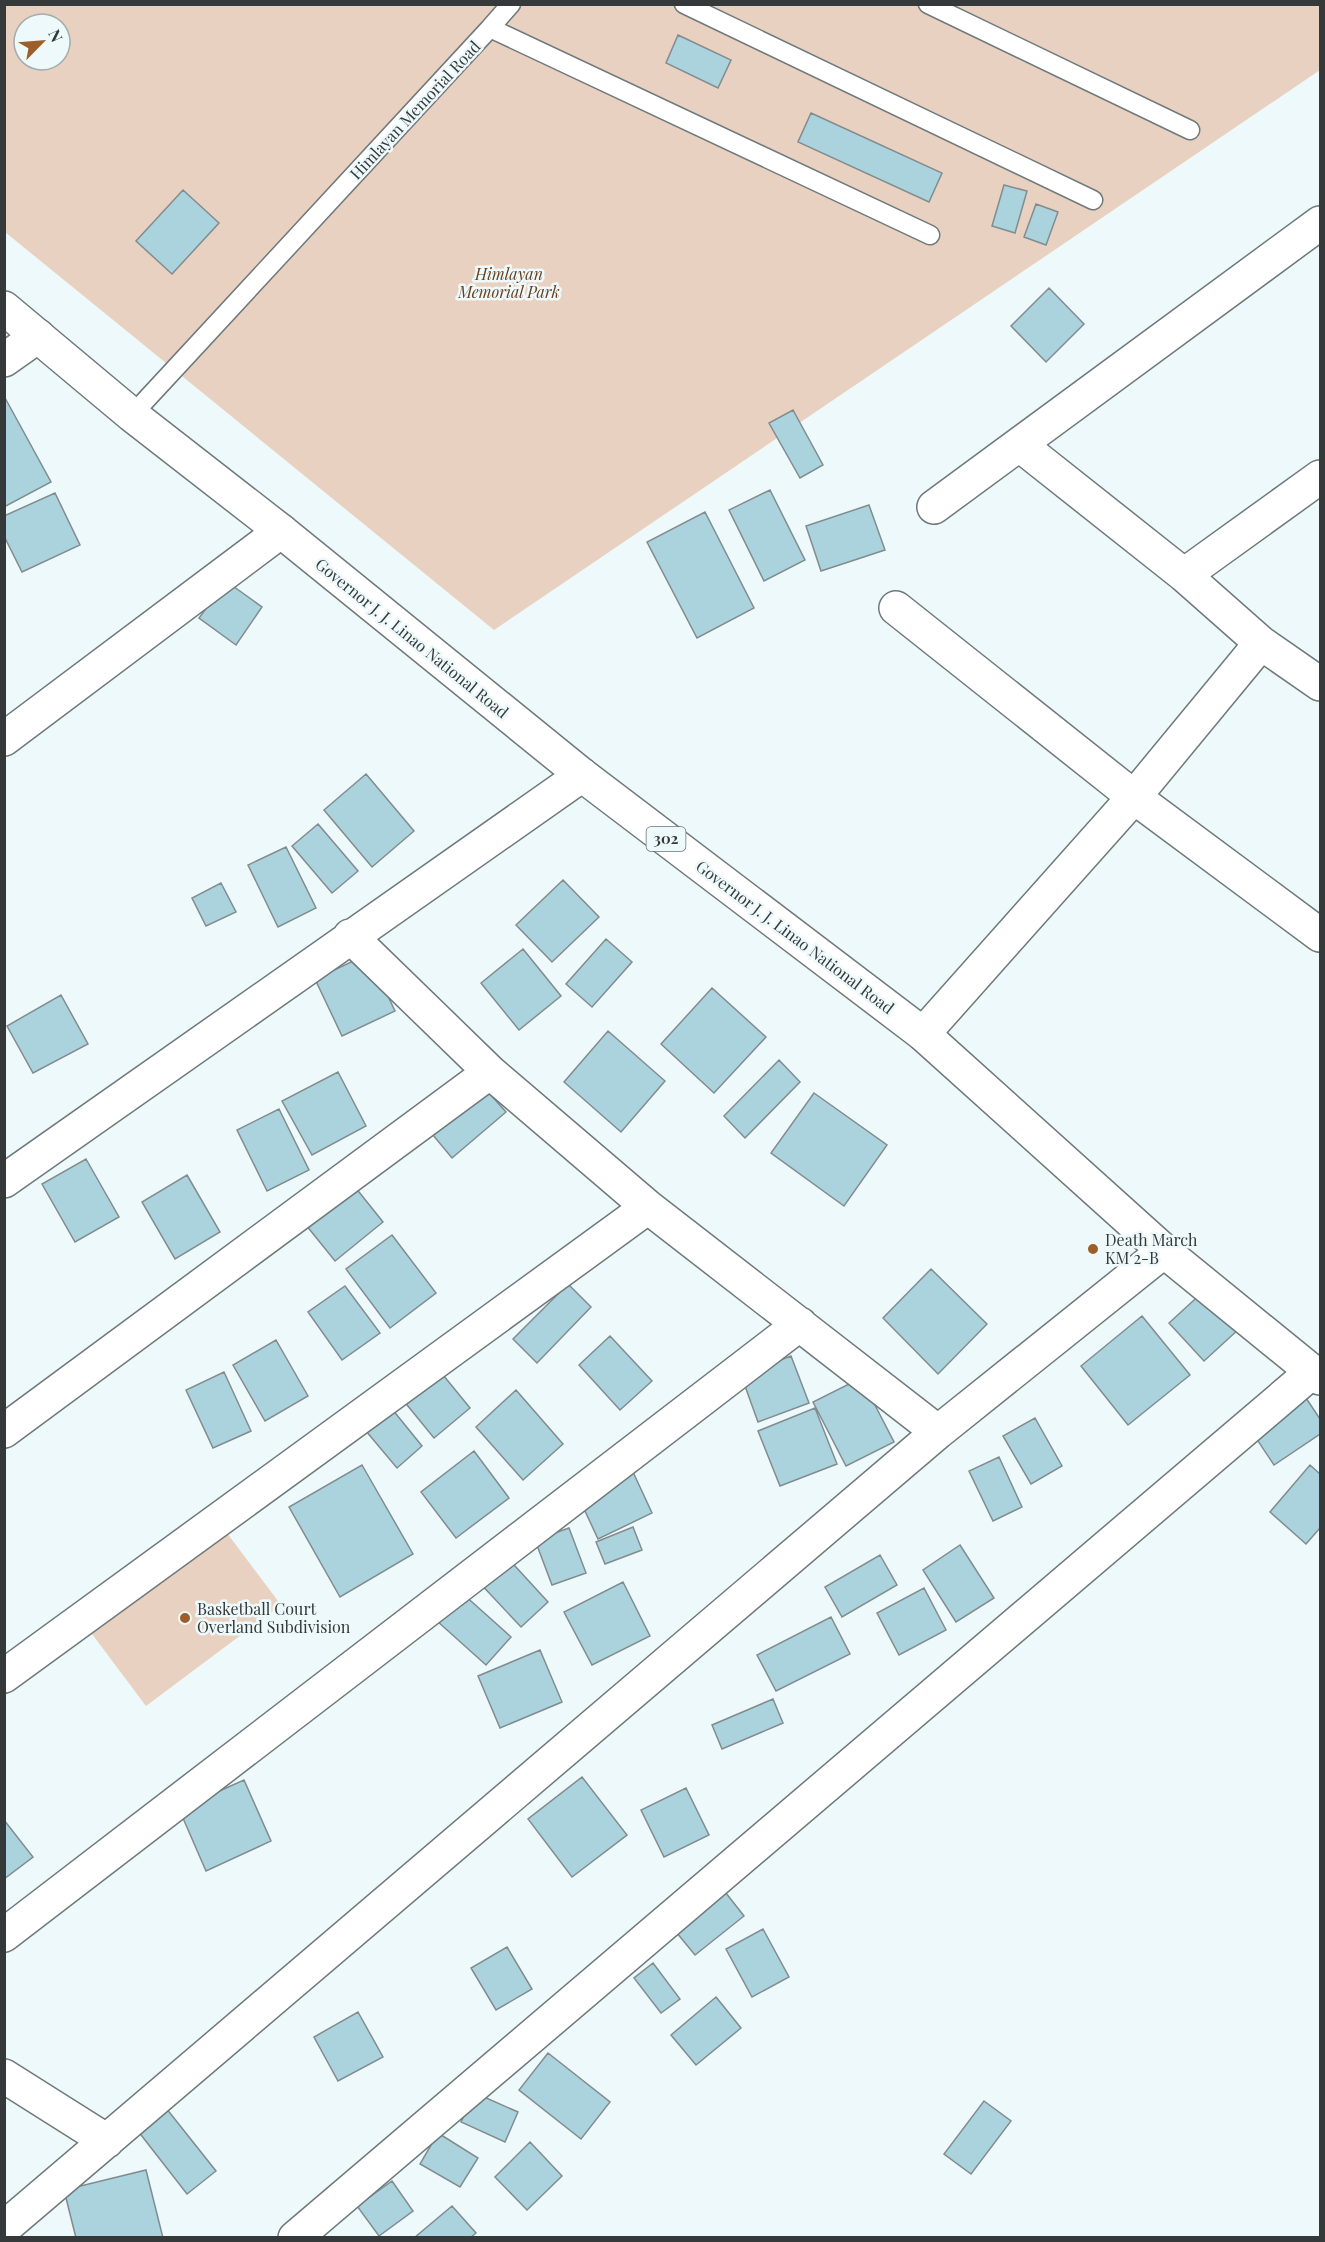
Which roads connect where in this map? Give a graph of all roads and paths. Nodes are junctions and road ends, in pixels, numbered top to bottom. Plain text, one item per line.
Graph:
1 (511, 4) edge
2 (684, 4) edge
3 (928, 4) edge
4 (490, 28) junction
5 (1190, 130) dead end
6 (1093, 200) dead end
7 (1320, 223) edge
8 (930, 235) dead end
9 (4, 308) edge
10 (38, 336) junction
11 (4, 360) edge
12 (132, 415) junction
13 (1020, 445) junction
14 (1320, 477) edge
15 (934, 507) dead end
16 (281, 531) junction
17 (1184, 576) junction
18 (896, 608) dead end
19 (1261, 643) junction
20 (1320, 684) edge
21 (4, 739) edge
22 (582, 776) junction
23 (1134, 797) junction
24 (1320, 935) edge
25 (350, 936) junction
26 (923, 1034) junction
27 (490, 1072) junction
28 (4, 1180) edge
29 (648, 1207) junction
30 (1164, 1251) junction
31 (800, 1324) junction
32 (1316, 1375) edge
33 (4, 1431) edge
34 (938, 1432) junction
35 (4, 1676) edge
36 (4, 1935) edge
37 (4, 2076) edge
38 (107, 2141) junction
39 (5, 2226) edge
40 (295, 2238) edge

1 - 4 lane
2 - 6 lane
3 - 5 lane
4 - 8 lane, Himlayan Memorial Road
4 - 12 lane, Himlayan Memorial Road
7 - 13 street
9 - 10 street, Governor J. J. Linao National Road / 302
10 - 11 street
10 - 12 street, Governor J. J. Linao National Road / 302
12 - 16 street, Governor J. J. Linao National Road / 302
13 - 15 street
13 - 17 street
14 - 17 street
16 - 21 street
16 - 22 street, Governor J. J. Linao National Road / 302
17 - 19 street
18 - 23 street
19 - 20 street
19 - 23 street
22 - 25 street
22 - 26 street, Governor J. J. Linao National Road / 302
23 - 24 street
23 - 26 street
25 - 27 street
25 - 28 street
26 - 30 street, Governor J. J. Linao National Road / 302
27 - 29 street
27 - 33 street
29 - 31 street
29 - 35 street
30 - 32 street, Governor J. J. Linao National Road / 302
30 - 34 street
31 - 34 street
31 - 36 street
32 - 40 street
34 - 38 street
37 - 38 street
38 - 39 street

